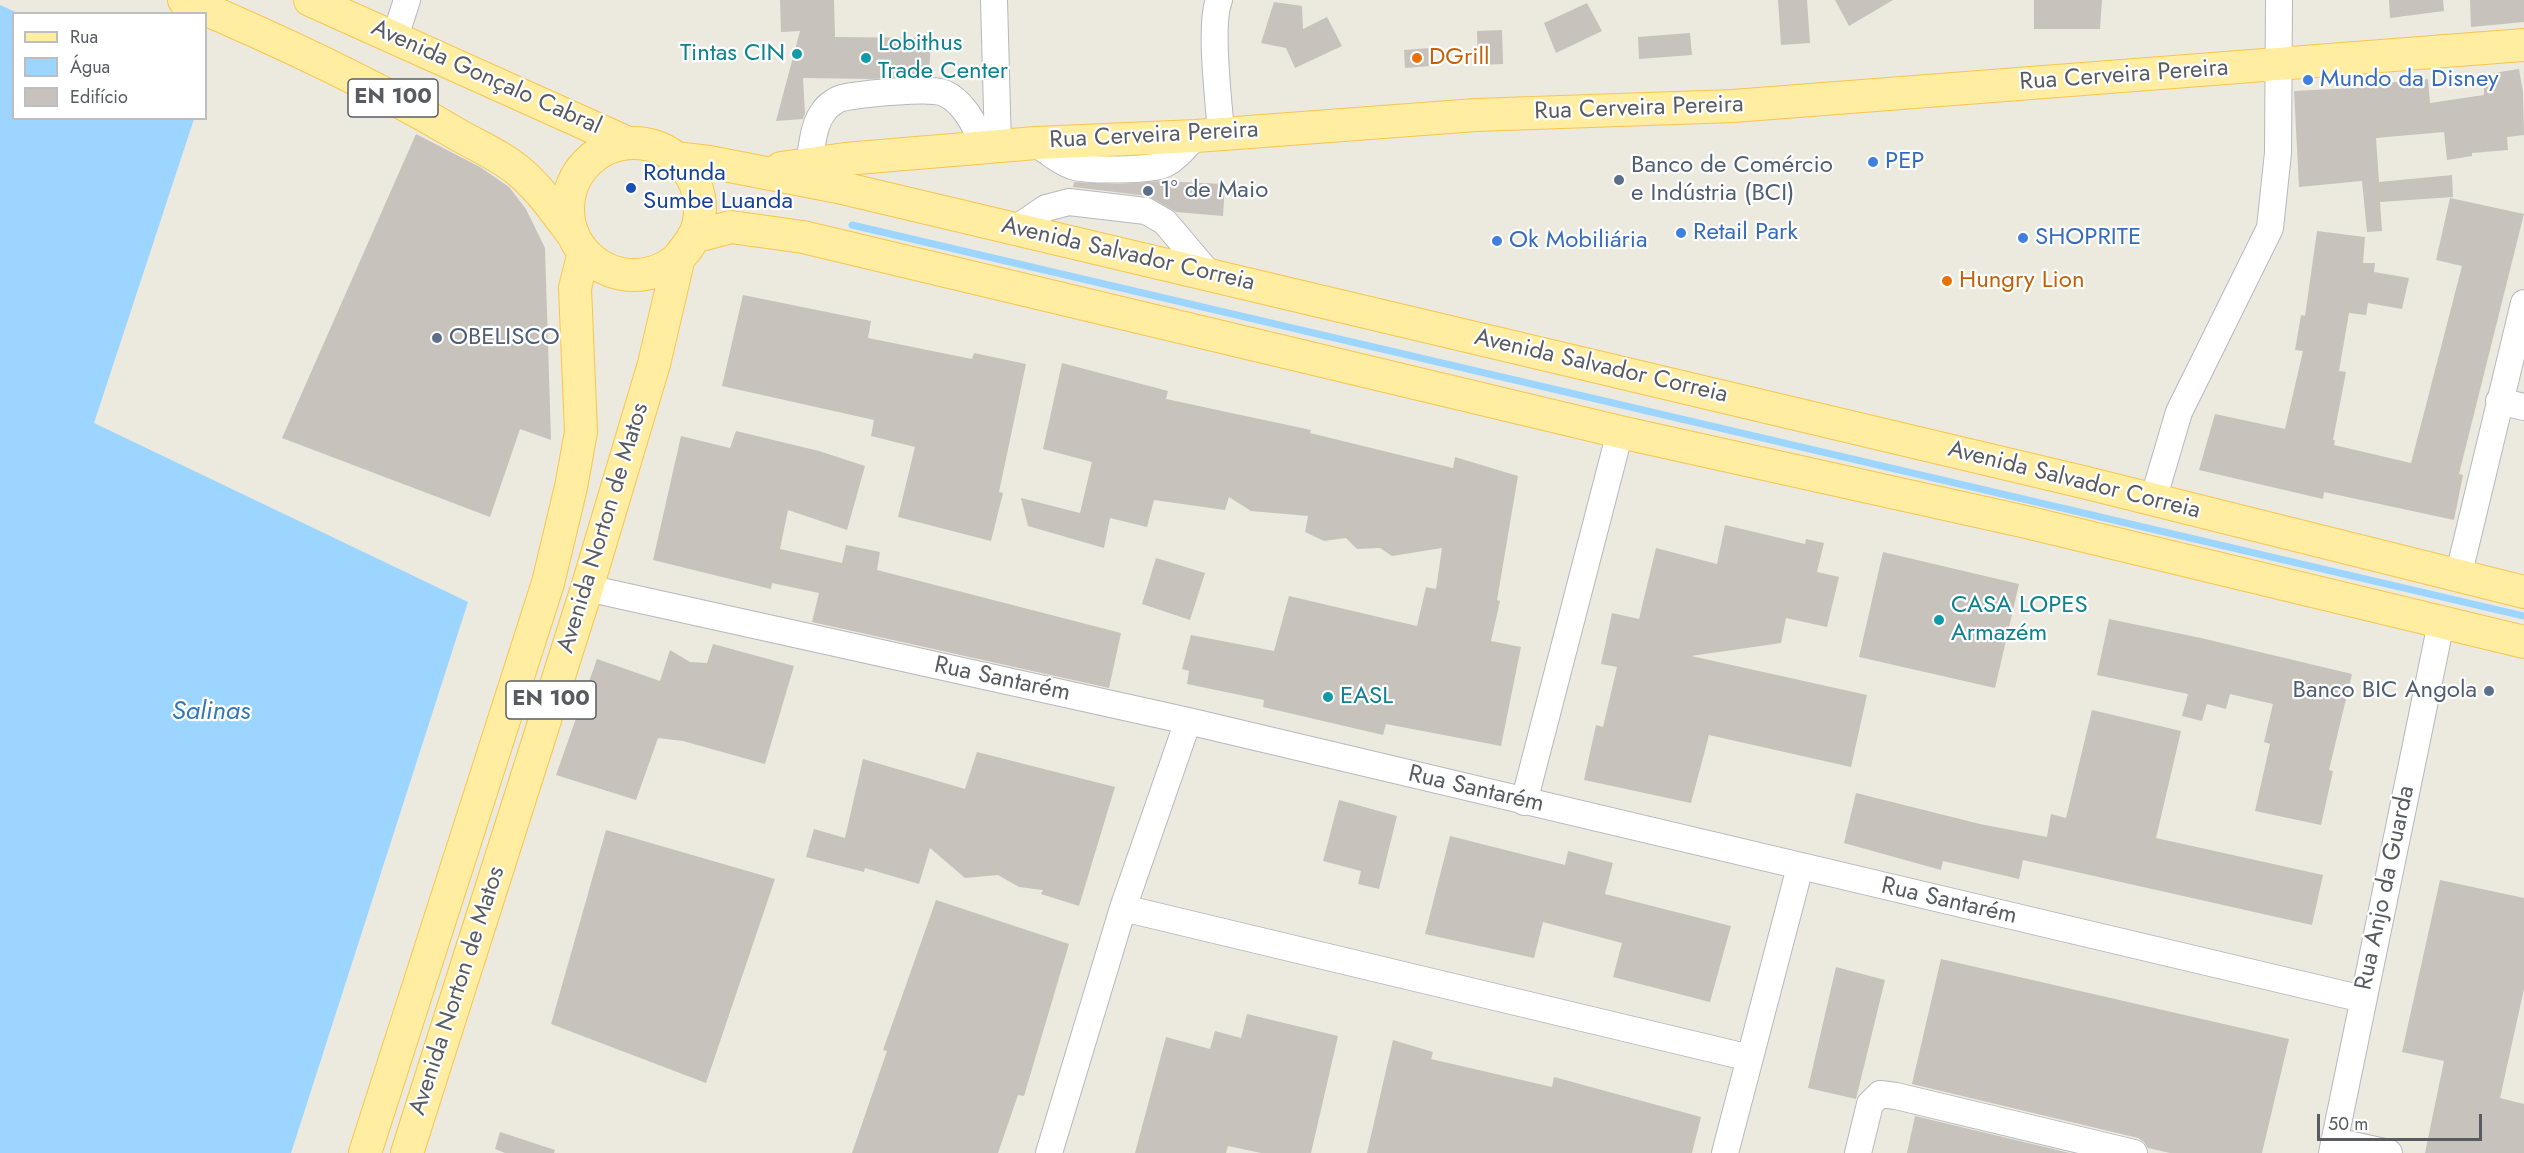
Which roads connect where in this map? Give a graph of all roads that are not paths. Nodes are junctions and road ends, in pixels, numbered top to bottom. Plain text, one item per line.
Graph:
1 (184, 0) edge
2 (310, 0) edge
3 (407, 0) edge
4 (994, 0) edge
5 (1219, 0) edge
6 (2279, 0) edge
7 (395, 37) junction
8 (2524, 45) edge
9 (2278, 64) junction
10 (1208, 134) junction
11 (628, 143) junction
12 (991, 147) junction
13 (675, 158) junction
14 (809, 164) junction
15 (754, 171) junction
16 (1016, 229) junction
17 (579, 244) junction
18 (686, 247) junction
19 (1209, 274) junction
20 (2524, 303) edge
21 (2499, 401) junction
22 (2524, 407) edge
23 (1620, 432) junction
24 (2153, 501) junction
25 (2458, 577) junction
26 (587, 588) junction
27 (2524, 592) edge
28 (2441, 623) junction
29 (2524, 642) edge
30 (1188, 721) junction
31 (1524, 802) junction
32 (1800, 867) junction
33 (1124, 908) junction
34 (2363, 999) junction
35 (1750, 1058) junction
36 (2333, 1147) edge
37 (365, 1153) edge
38 (407, 1153) edge
39 (1049, 1153) edge
40 (1725, 1153) edge
41 (1858, 1153) edge
42 (2134, 1153) edge
43 (2389, 1153) edge

1 - 17 main road, EN 100
2 - 7 main road, Avenida Gonçalo Cabral / EN 100
3 - 7 street
4 - 12 street
5 - 10 street
6 - 9 street
7 - 11 main road, Avenida Gonçalo Cabral / EN 100
8 - 9 main road, Rua Cerveira Pereira
9 - 10 main road, Rua Cerveira Pereira
9 - 24 street
10 - 12 main road, Rua Cerveira Pereira
11 - 13 main road, EN 100
11 - 17 main road, EN 100
12 - 14 main road, Rua Cerveira Pereira
12 - 14 street
13 - 15 main road, Avenida Salvador Correia
13 - 18 main road, EN 100
14 - 15 main road, Rua Cerveira Pereira
15 - 16 main road, Avenida Salvador Correia
16 - 19 main road, Avenida Salvador Correia
16 - 19 street
17 - 18 main road, EN 100
17 - 37 main road, Avenida Norton de Matos / EN 100
18 - 23 main road
18 - 26 main road, Avenida Norton de Matos / EN 100
19 - 24 main road, Avenida Salvador Correia
20 - 21 street
21 - 22 street
21 - 25 street
23 - 28 main road
23 - 31 street
24 - 25 main road, Avenida Salvador Correia
25 - 27 main road, Avenida Salvador Correia
26 - 30 street, Rua Santarém
26 - 38 main road, Avenida Norton de Matos / EN 100
28 - 29 main road
28 - 34 street, Rua Anjo da Guarda
30 - 31 street, Rua Santarém
30 - 33 street
31 - 32 street, Rua Santarém
32 - 34 street, Rua Santarém
32 - 35 street
33 - 35 street
33 - 39 street
34 - 36 street, Rua Anjo da Guarda
35 - 40 street
36 - 43 street
41 - 42 street

